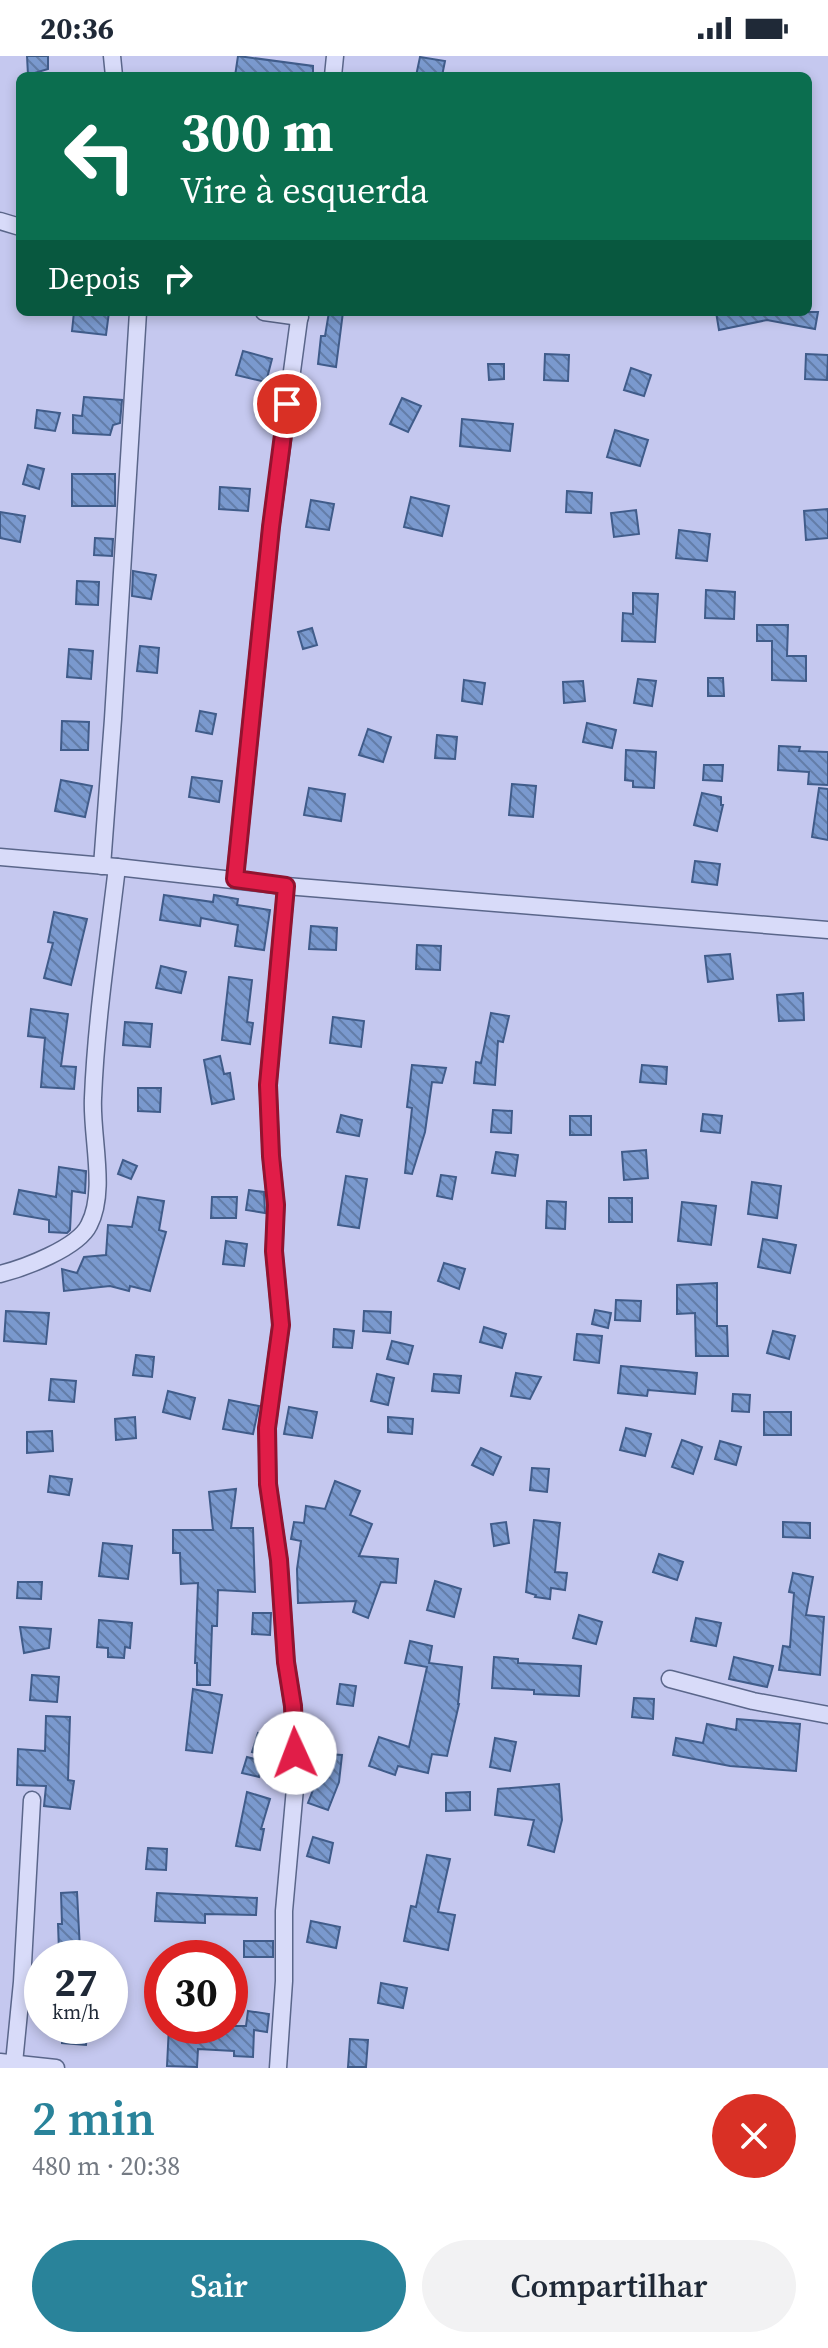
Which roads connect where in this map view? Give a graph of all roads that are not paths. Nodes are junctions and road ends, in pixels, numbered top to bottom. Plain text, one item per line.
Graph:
1 (138, 316) edge
2 (300, 316) edge
3 (0, 857) edge
4 (109, 866) junction
5 (235, 879) junction
6 (286, 886) junction
7 (828, 930) edge
8 (0, 1274) edge
9 (670, 1679) dead end
10 (828, 1715) edge
11 (32, 1800) dead end
12 (7, 2063) edge
13 (56, 2068) edge
14 (278, 2068) edge

1 - 4 street
2 - 5 street
3 - 4 street
4 - 5 street
4 - 8 street
5 - 6 street
6 - 7 street
6 - 14 street
9 - 10 street
11 - 12 street
12 - 13 street

